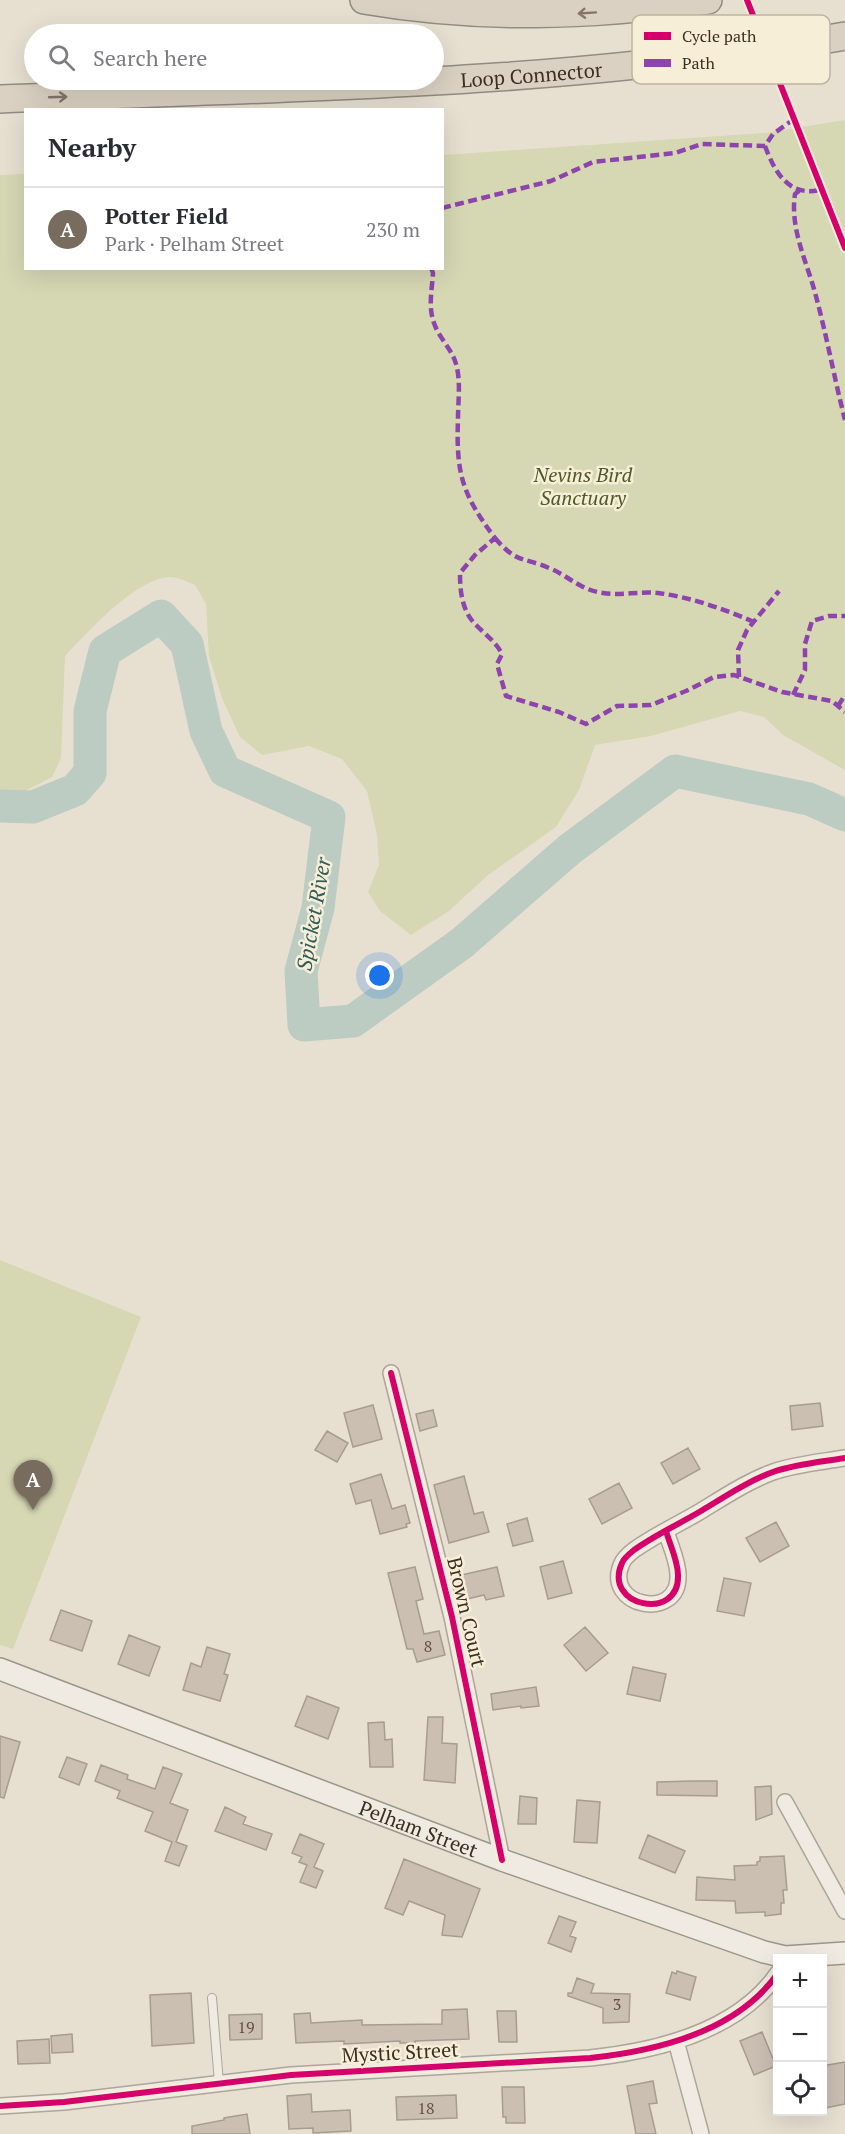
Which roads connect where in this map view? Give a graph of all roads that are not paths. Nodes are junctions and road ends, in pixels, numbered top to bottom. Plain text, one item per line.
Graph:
1 (364, 0) edge
2 (708, 0) edge
3 (845, 36) edge
4 (830, 38) edge
5 (632, 66) edge
6 (444, 82) edge
7 (270, 90) edge
8 (0, 99) edge
9 (391, 1373) dead end
10 (845, 1458) edge
11 (666, 1531) junction
12 (0, 1669) edge
13 (785, 1802) dead end
14 (502, 1860) junction
15 (845, 1911) edge
16 (845, 1953) edge
17 (827, 1956) edge
18 (773, 1958) edge
19 (773, 1976) edge
20 (212, 1998) dead end
21 (676, 2041) junction
22 (219, 2083) junction
23 (0, 2106) edge
24 (701, 2134) edge

2 -> 1 highway
4 -> 3 highway, Loop Connector
6 -> 5 highway, Loop Connector
8 -> 7 highway, Loop Connector
9 - 14 street, Brown Court
10 - 11 street
11 - 11 street
12 - 14 main road, Pelham Street
13 - 15 street
14 - 18 main road, Pelham Street
16 - 17 main road, Pelham Street
19 - 21 street, Mystic Street
20 - 22 lane
21 - 22 street, Mystic Street
21 - 24 street
22 - 23 street, Mystic Street

